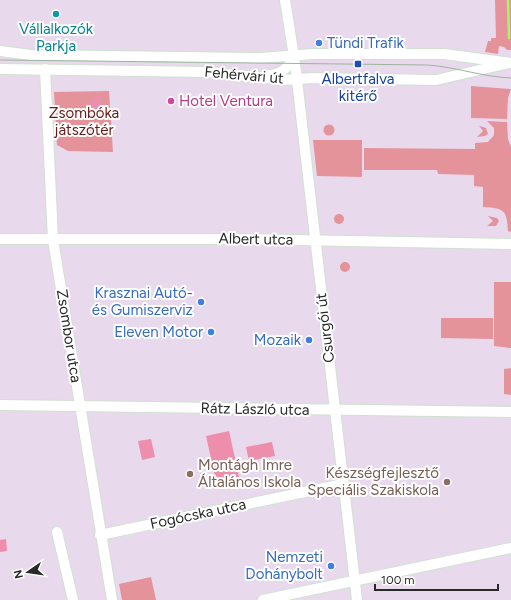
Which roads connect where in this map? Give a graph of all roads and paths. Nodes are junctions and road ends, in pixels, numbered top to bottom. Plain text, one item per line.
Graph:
1 (285, 0) edge
2 (0, 51) edge
3 (294, 55) junction
4 (510, 63) edge
5 (0, 68) edge
6 (45, 69) junction
7 (241, 75) junction
8 (296, 79) junction
9 (0, 239) edge
10 (53, 240) junction
11 (314, 240) junction
12 (511, 244) edge
13 (0, 405) edge
14 (80, 406) junction
15 (335, 410) junction
16 (511, 412) edge
17 (343, 484) junction
18 (57, 532) dead end
19 (100, 534) junction
20 (511, 548) edge
21 (354, 581) junction
22 (73, 600) edge
23 (112, 600) edge
24 (263, 600) edge
25 (356, 600) edge

1 - 3 street, Csurgói út
2 - 3 street, Fehérvári út
3 - 4 street, Fehérvári út
3 - 7 street
3 - 8 street, Csurgói út
4 - 8 street, Fehérvári út
5 - 6 street, Fehérvári út
6 - 7 street, Fehérvári út
6 - 10 street, Zsombor utca
7 - 8 street, Fehérvári út
8 - 11 street, Csurgói út
9 - 10 street, Albert utca
10 - 11 street, Albert utca
10 - 14 street, Zsombor utca
11 - 12 street, Albert utca
11 - 15 street, Csurgói út
13 - 14 street, Rátz László utca
14 - 15 street, Rátz László utca
14 - 19 street, Zsombor utca
15 - 16 street, Rátz László utca
15 - 17 street, Csurgói út
17 - 19 street, Fogócska utca
17 - 21 street, Csurgói út
18 - 22 street
19 - 23 street, Zsombor utca
20 - 21 street
21 - 24 street
21 - 25 street, Csurgói út

